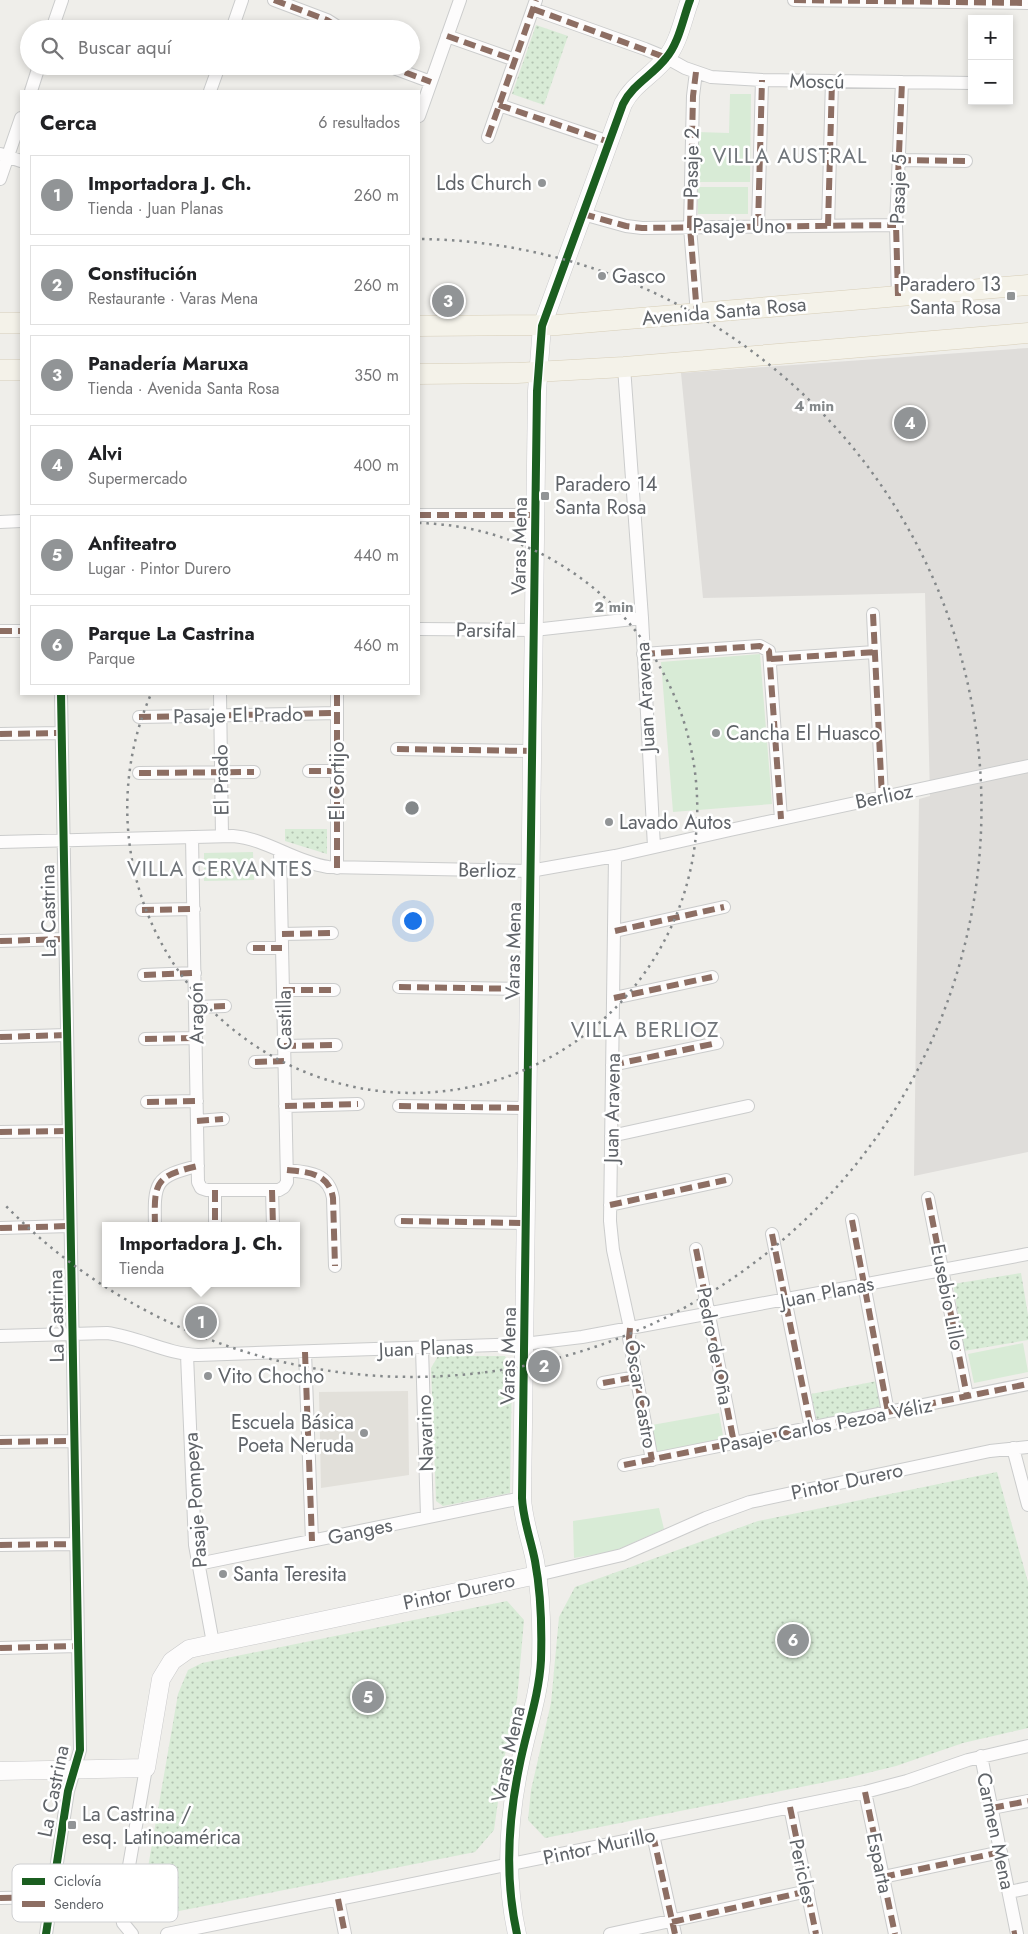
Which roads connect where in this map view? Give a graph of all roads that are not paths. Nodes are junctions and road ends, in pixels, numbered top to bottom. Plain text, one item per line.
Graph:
1 (62, 0) edge
2 (242, 0) edge
3 (274, 0) edge
4 (460, 0) edge
5 (690, 0) edge
6 (794, 0) edge
7 (944, 1) edge
8 (1028, 3) edge
9 (534, 4) edge
10 (55, 20) edge
11 (235, 20) edge
12 (327, 20) edge
13 (447, 36) junction
14 (667, 58) junction
15 (515, 60) junction
16 (696, 72) junction
17 (36, 75) edge
18 (216, 75) edge
19 (412, 75) edge
20 (762, 80) junction
21 (832, 81) junction
22 (431, 82) junction
23 (902, 82) junction
24 (968, 83) edge
25 (30, 90) edge
26 (210, 90) edge
27 (499, 105) junction
28 (420, 113) edge
29 (20, 120) edge
30 (488, 137) dead end
31 (609, 142) junction
32 (4, 155) edge
33 (899, 160) junction
34 (20, 161) edge
35 (966, 162) dead end
36 (0, 179) edge
37 (583, 214) junction
38 (896, 225) junction
39 (758, 226) junction
40 (828, 226) junction
41 (690, 227) junction
42 (1028, 285) edge
43 (898, 296) junction
44 (697, 314) junction
45 (0, 323) edge
46 (20, 323) edge
47 (420, 326) edge
48 (542, 326) junction
49 (1028, 333) edge
50 (624, 367) junction
51 (0, 370) edge
52 (20, 370) edge
53 (538, 373) junction
54 (420, 374) edge
55 (420, 515) edge
56 (535, 515) junction
57 (20, 521) edge
58 (0, 522) edge
59 (873, 614) dead end
60 (642, 618) junction
61 (420, 629) edge
62 (534, 630) junction
63 (0, 631) edge
64 (20, 631) edge
65 (875, 652) junction
66 (643, 654) junction
67 (771, 659) junction
68 (61, 695) edge
69 (220, 695) edge
70 (338, 695) edge
71 (337, 713) junction
72 (220, 715) junction
73 (139, 717) dead end
74 (61, 733) junction
75 (0, 734) edge
76 (397, 749) dead end
77 (532, 751) junction
78 (1028, 766) edge
79 (309, 771) dead end
80 (337, 771) junction
81 (221, 772) junction
82 (254, 772) dead end
83 (139, 773) dead end
84 (882, 797) junction
85 (781, 818) junction
86 (222, 836) junction
87 (192, 837) junction
88 (63, 840) junction
89 (0, 842) edge
90 (654, 847) junction
91 (280, 852) junction
92 (615, 856) junction
93 (337, 868) junction
94 (530, 871) junction
95 (724, 907) dead end
96 (194, 909) junction
97 (142, 910) dead end
98 (615, 931) junction
99 (332, 933) dead end
100 (282, 934) junction
101 (65, 939) junction
102 (0, 941) edge
103 (253, 948) dead end
104 (282, 948) junction
105 (195, 973) junction
106 (144, 974) dead end
107 (712, 977) dead end
108 (399, 987) dead end
109 (529, 989) junction
110 (283, 990) junction
111 (334, 990) dead end
112 (614, 998) junction
113 (225, 1006) dead end
114 (196, 1007) junction
115 (67, 1035) junction
116 (0, 1037) edge
117 (196, 1038) junction
118 (145, 1039) dead end
119 (717, 1043) dead end
120 (336, 1045) dead end
121 (284, 1046) junction
122 (284, 1061) junction
123 (255, 1062) dead end
124 (612, 1065) junction
125 (197, 1101) junction
126 (147, 1102) dead end
127 (358, 1104) dead end
128 (286, 1106) junction
129 (399, 1106) dead end
130 (748, 1106) dead end
131 (527, 1108) junction
132 (223, 1119) dead end
133 (198, 1121) junction
134 (68, 1131) junction
135 (0, 1132) edge
136 (611, 1136) junction
137 (198, 1166) junction
138 (287, 1170) junction
139 (726, 1180) dead end
140 (278, 1189) junction
141 (215, 1190) junction
142 (928, 1198) dead end
143 (610, 1205) junction
144 (852, 1220) dead end
145 (401, 1221) dead end
146 (155, 1222) edge
147 (215, 1222) edge
148 (274, 1222) edge
149 (526, 1224) junction
150 (70, 1226) junction
151 (0, 1228) edge
152 (772, 1234) dead end
153 (696, 1249) dead end
154 (1028, 1254) edge
155 (335, 1266) dead end
156 (942, 1270) junction
157 (864, 1285) junction
158 (785, 1300) junction
159 (708, 1314) junction
160 (630, 1328) junction
161 (72, 1334) junction
162 (0, 1336) edge
163 (524, 1344) junction
164 (422, 1348) junction
165 (305, 1352) junction
166 (187, 1355) junction
167 (636, 1377) junction
168 (604, 1383) dead end
169 (1028, 1384) edge
170 (967, 1396) junction
171 (888, 1412) junction
172 (811, 1428) junction
173 (74, 1441) junction
174 (0, 1442) edge
175 (734, 1443) junction
176 (1013, 1448) junction
177 (1028, 1448) edge
178 (652, 1460) junction
179 (624, 1466) dead end
180 (522, 1498) junction
181 (1028, 1505) edge
182 (427, 1517) junction
183 (312, 1541) junction
184 (76, 1544) junction
185 (0, 1545) edge
186 (198, 1564) junction
187 (537, 1575) junction
188 (213, 1643) junction
189 (78, 1646) junction
190 (0, 1648) edge
191 (1028, 1746) edge
192 (981, 1756) junction
193 (146, 1768) junction
194 (74, 1770) junction
195 (0, 1771) edge
196 (866, 1792) junction
197 (1028, 1801) edge
198 (790, 1807) junction
199 (992, 1808) junction
200 (653, 1835) junction
201 (1001, 1852) junction
202 (57, 1864) edge
203 (129, 1864) edge
204 (509, 1865) junction
205 (883, 1877) junction
206 (1028, 1888) edge
207 (808, 1891) junction
208 (1009, 1892) junction
209 (338, 1899) junction
210 (123, 1922) edge
211 (674, 1928) edge
212 (132, 1934) edge
213 (166, 1934) edge
214 (345, 1934) edge
215 (517, 1934) edge
216 (610, 1934) edge
217 (816, 1934) edge
218 (895, 1934) edge
219 (1016, 1934) edge

1 - 10 street
2 - 11 street
3 - 12 street
4 - 13 street
5 - 14 street, Varas Mena
6 - 7 street
7 - 8 street
9 - 14 street, Moscú
9 - 15 street
13 - 15 street
13 - 22 street
14 - 16 street, Moscú
14 - 31 street, Varas Mena
15 - 27 street
16 - 20 street, Moscú
16 - 41 street, Pasaje 2
17 - 25 street
18 - 26 street
19 - 22 street
20 - 21 street, Moscú
20 - 39 street
21 - 23 street, Moscú
21 - 40 street
22 - 28 street
23 - 24 street, Moscú
23 - 33 street, Pasaje 5
27 - 30 street
27 - 31 street
29 - 32 street
31 - 37 street, Varas Mena
32 - 34 street
32 - 36 street
33 - 35 street
33 - 38 street, Pasaje 5
37 - 41 street, Pasaje Uno
37 - 48 street, Varas Mena
38 - 40 street, Pasaje Uno
38 - 43 street, Pasaje 5
39 - 40 street, Pasaje Uno
39 - 41 street, Pasaje Uno
41 - 44 street, Pasaje 2
42 - 43 main road, Avenida Santa Rosa
43 - 44 main road, Avenida Santa Rosa
44 - 48 main road, Avenida Santa Rosa
45 - 46 main road
47 - 48 main road, Avenida Santa Rosa
48 - 53 street, Varas Mena
49 - 50 main road
50 - 53 main road
50 - 60 street, Juan Aravena
51 - 52 main road
53 - 54 main road
53 - 56 street, Varas Mena
55 - 56 street
56 - 62 street, Varas Mena
57 - 58 street
59 - 65 street
60 - 62 street, Parsifal
60 - 66 street, Juan Aravena
61 - 62 street, Parsifal
62 - 77 street, Varas Mena
63 - 64 street
65 - 67 street
65 - 84 street
66 - 67 street
66 - 90 street, Juan Aravena
67 - 85 street
68 - 74 street, La Castrina
69 - 72 street, El Prado
70 - 71 street, El Cortijo
71 - 72 street, Pasaje El Prado
71 - 80 street, El Cortijo
72 - 73 street, Pasaje El Prado
72 - 81 street, El Prado
74 - 75 street
74 - 88 street, La Castrina
76 - 77 street
77 - 94 street, Varas Mena
78 - 84 street, Berlioz
79 - 80 street
80 - 93 street, El Cortijo
81 - 82 street
81 - 83 street
81 - 86 street, El Prado
84 - 85 street, Berlioz
85 - 90 street, Berlioz
86 - 87 street, Berlioz
86 - 91 street, Berlioz
87 - 88 street, Berlioz
87 - 96 street, Aragón
88 - 89 street, Berlioz
88 - 101 street, La Castrina
90 - 92 street, Berlioz
91 - 93 street, Berlioz
91 - 100 street, Castilla
92 - 94 street, Berlioz
92 - 98 street, Juan Aravena
93 - 94 street, Berlioz
94 - 109 street, Varas Mena
95 - 98 street
96 - 97 street
96 - 105 street, Aragón
98 - 112 street, Juan Aravena
99 - 100 street
100 - 104 street, Castilla
101 - 102 street
101 - 115 street, La Castrina
103 - 104 street
104 - 110 street, Castilla
105 - 106 street
105 - 114 street, Aragón
107 - 112 street
108 - 109 street
109 - 131 street, Varas Mena
110 - 111 street
110 - 121 street, Castilla
112 - 124 street, Juan Aravena
113 - 114 street
114 - 117 street, Aragón
115 - 116 street
115 - 134 street, La Castrina
117 - 118 street
117 - 125 street, Aragón
119 - 124 street
120 - 121 street
121 - 122 street, Castilla
122 - 123 street
122 - 128 street, Castilla
124 - 136 street, Juan Aravena
125 - 126 street
125 - 133 street, Aragón
127 - 128 street
128 - 138 street, Castilla
129 - 131 street
130 - 136 street
131 - 149 street, Varas Mena
132 - 133 street
133 - 137 street, Aragón
134 - 135 street
134 - 150 street, La Castrina
136 - 143 street, Juan Aravena
137 - 141 street, Aragón
137 - 146 street
138 - 140 street, Castilla
138 - 155 street
139 - 143 street
140 - 141 street
140 - 148 street, Castilla
141 - 147 street
142 - 156 street, Eusebio Lillo
143 - 160 street, Juan Aravena
144 - 157 street
145 - 149 street
149 - 163 street, Varas Mena
150 - 151 street
150 - 161 street, La Castrina
152 - 158 street
153 - 159 street, Pedro de Oña
154 - 156 street, Juan Planas
156 - 157 street, Juan Planas
156 - 170 street, Eusebio Lillo
157 - 158 street, Juan Planas
157 - 171 street
158 - 159 street, Juan Planas
158 - 172 street
159 - 160 street, Juan Planas
159 - 175 street, Pedro de Oña
160 - 163 street, Juan Planas
160 - 167 street, Óscar Castro
161 - 162 street, Juan Planas
161 - 166 street, Juan Planas
161 - 173 street, La Castrina
163 - 164 street, Juan Planas
163 - 180 street, Varas Mena
164 - 165 street, Juan Planas
164 - 182 street, Navarino
165 - 166 street, Juan Planas
165 - 183 street
166 - 186 street, Pasaje Pompeya
167 - 168 street
167 - 178 street, Óscar Castro
169 - 170 street, Pasaje Carlos Pezoa Véliz
170 - 171 street, Pasaje Carlos Pezoa Véliz
171 - 172 street, Pasaje Carlos Pezoa Véliz
172 - 175 street, Pasaje Carlos Pezoa Véliz
173 - 174 street
173 - 184 street, La Castrina
175 - 178 street, Pasaje Carlos Pezoa Véliz
176 - 177 street, Pintor Durero
176 - 181 street
176 - 187 street, Pintor Durero
178 - 179 street, Pasaje Carlos Pezoa Véliz
180 - 182 street, Ganges
180 - 187 street, Varas Mena
182 - 183 street, Ganges
183 - 186 street, Ganges
184 - 185 street
184 - 189 street, La Castrina
186 - 188 street, Pasaje Pompeya
187 - 188 street, Pintor Durero
187 - 204 street, Varas Mena
188 - 193 street, Pintor Durero
189 - 190 street
189 - 194 street, La Castrina
191 - 192 street, Pintor Murillo
192 - 196 street, Pintor Murillo
192 - 199 street, Carmen Mena
193 - 194 street
193 - 203 street
194 - 195 street
194 - 202 street, La Castrina
196 - 198 street, Pintor Murillo
196 - 205 street, Esparta
197 - 199 street
198 - 200 street, Pintor Murillo
198 - 207 street, Pericles
199 - 201 street, Carmen Mena
200 - 204 street, Pintor Murillo
200 - 211 street
201 - 205 street
201 - 208 street, Carmen Mena
204 - 209 street, Pintor Murillo
204 - 215 street, Varas Mena
205 - 218 street, Esparta
206 - 208 street
207 - 211 street
207 - 217 street, Pericles
208 - 219 street, Carmen Mena
209 - 213 street, Pintor Murillo
209 - 214 street
210 - 212 street
211 - 216 street

